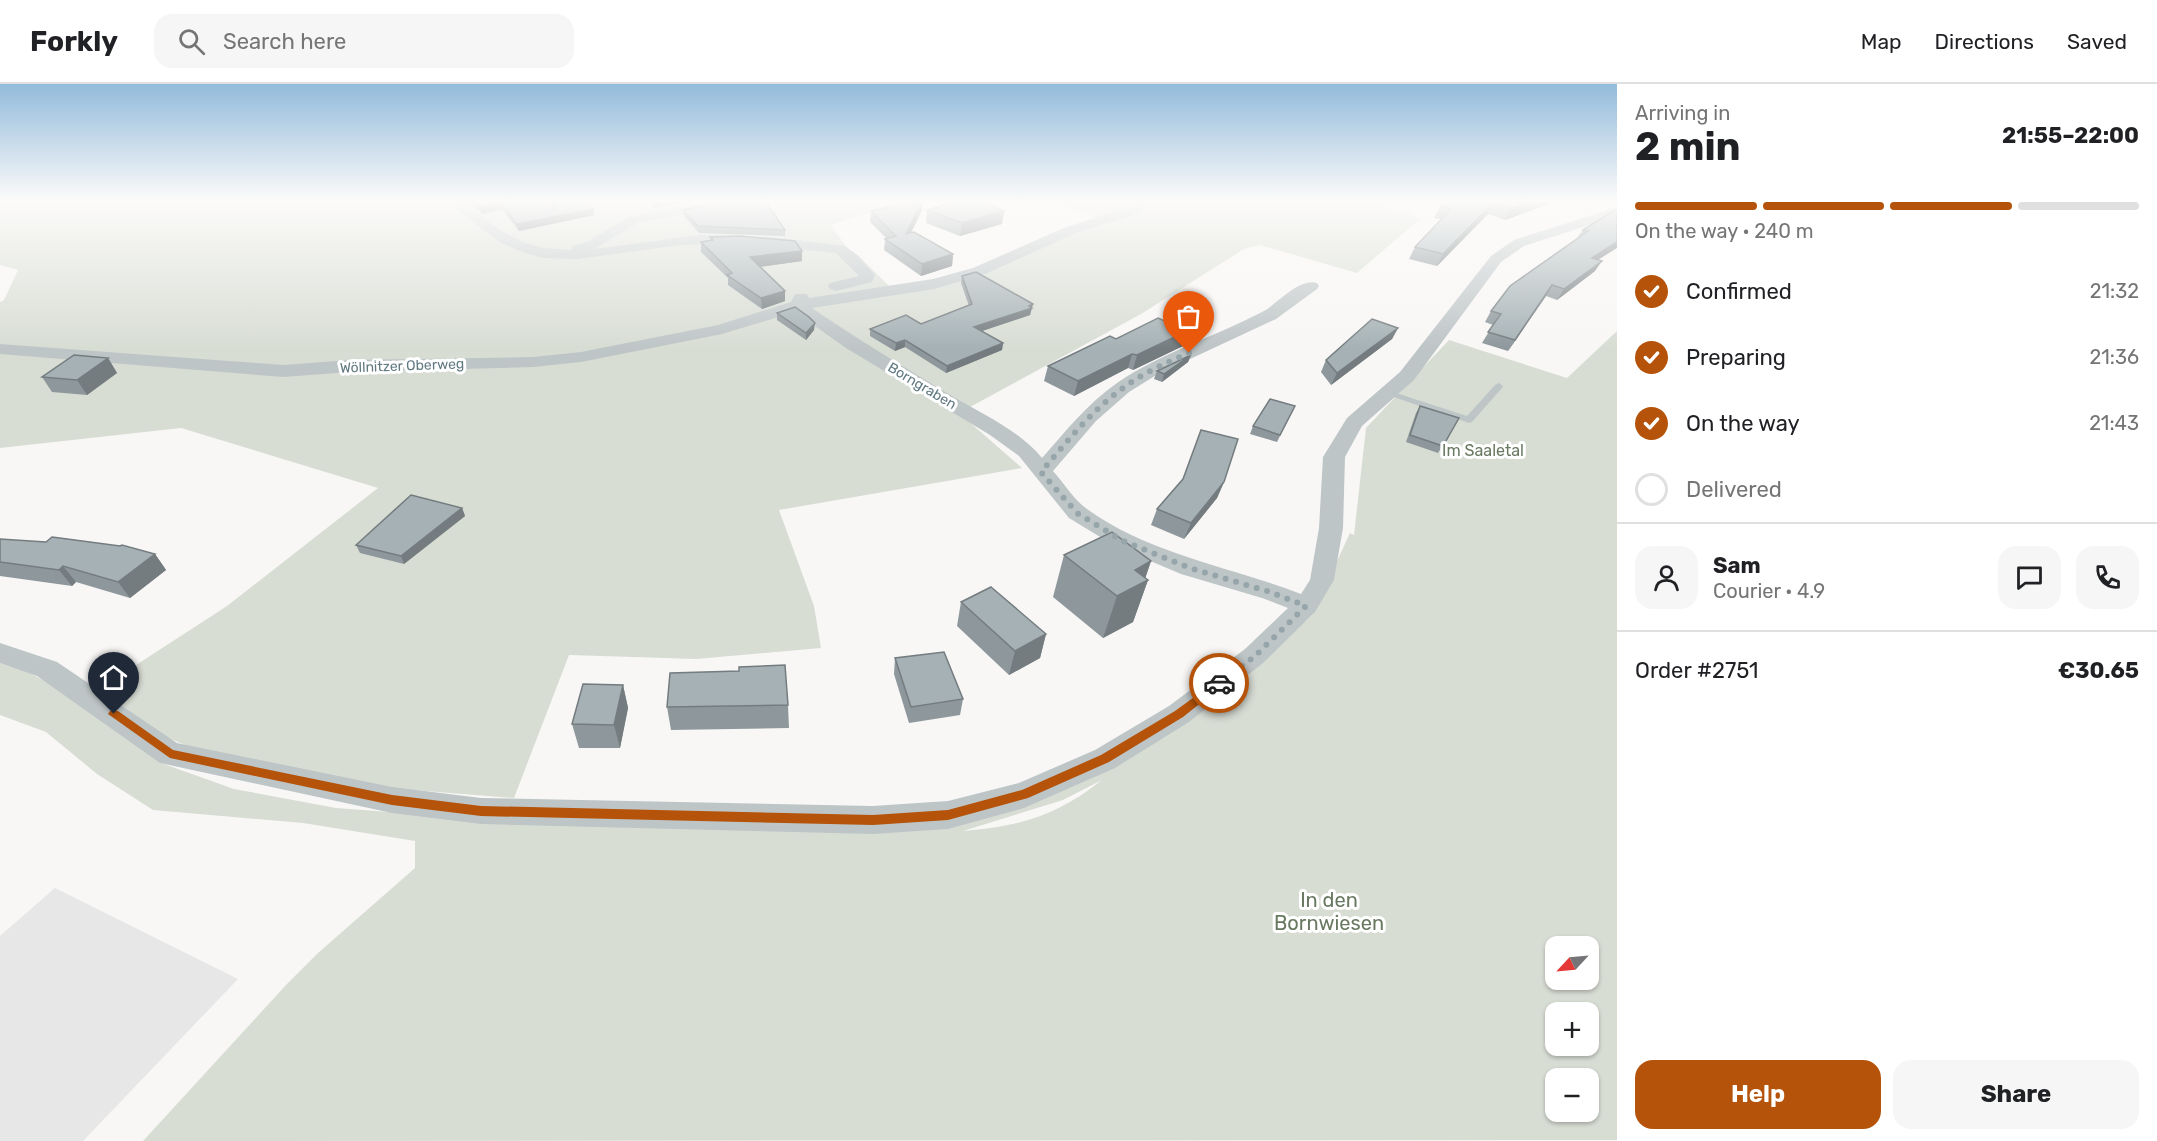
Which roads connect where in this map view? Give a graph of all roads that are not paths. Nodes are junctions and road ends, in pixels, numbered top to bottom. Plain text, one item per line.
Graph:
1 (533, 250) edge
2 (571, 250) edge
3 (629, 250) edge
4 (842, 250) edge
5 (1025, 250) edge
6 (1508, 250) edge
7 (557, 254) junction
8 (1311, 286) dead end
9 (798, 306) junction
10 (0, 349) edge
11 (1499, 386) dead end
12 (1386, 393) junction
13 (1041, 472) junction
14 (1306, 606) junction
15 (0, 653) edge

1 - 7 street, Wöllnitzer Oberweg
2 - 7 street, Wöllnitzer Oberweg
3 - 7 street, Wöllnitzer Oberweg
4 - 9 street, Wöllnitzer Oberweg
5 - 9 street, Wöllnitzer Oberweg
6 - 12 street
8 - 13 street
9 - 10 street, Wöllnitzer Oberweg
9 - 13 street, Borngraben
11 - 12 lane
12 - 14 street
13 - 14 street, Borngraben
14 - 15 street

